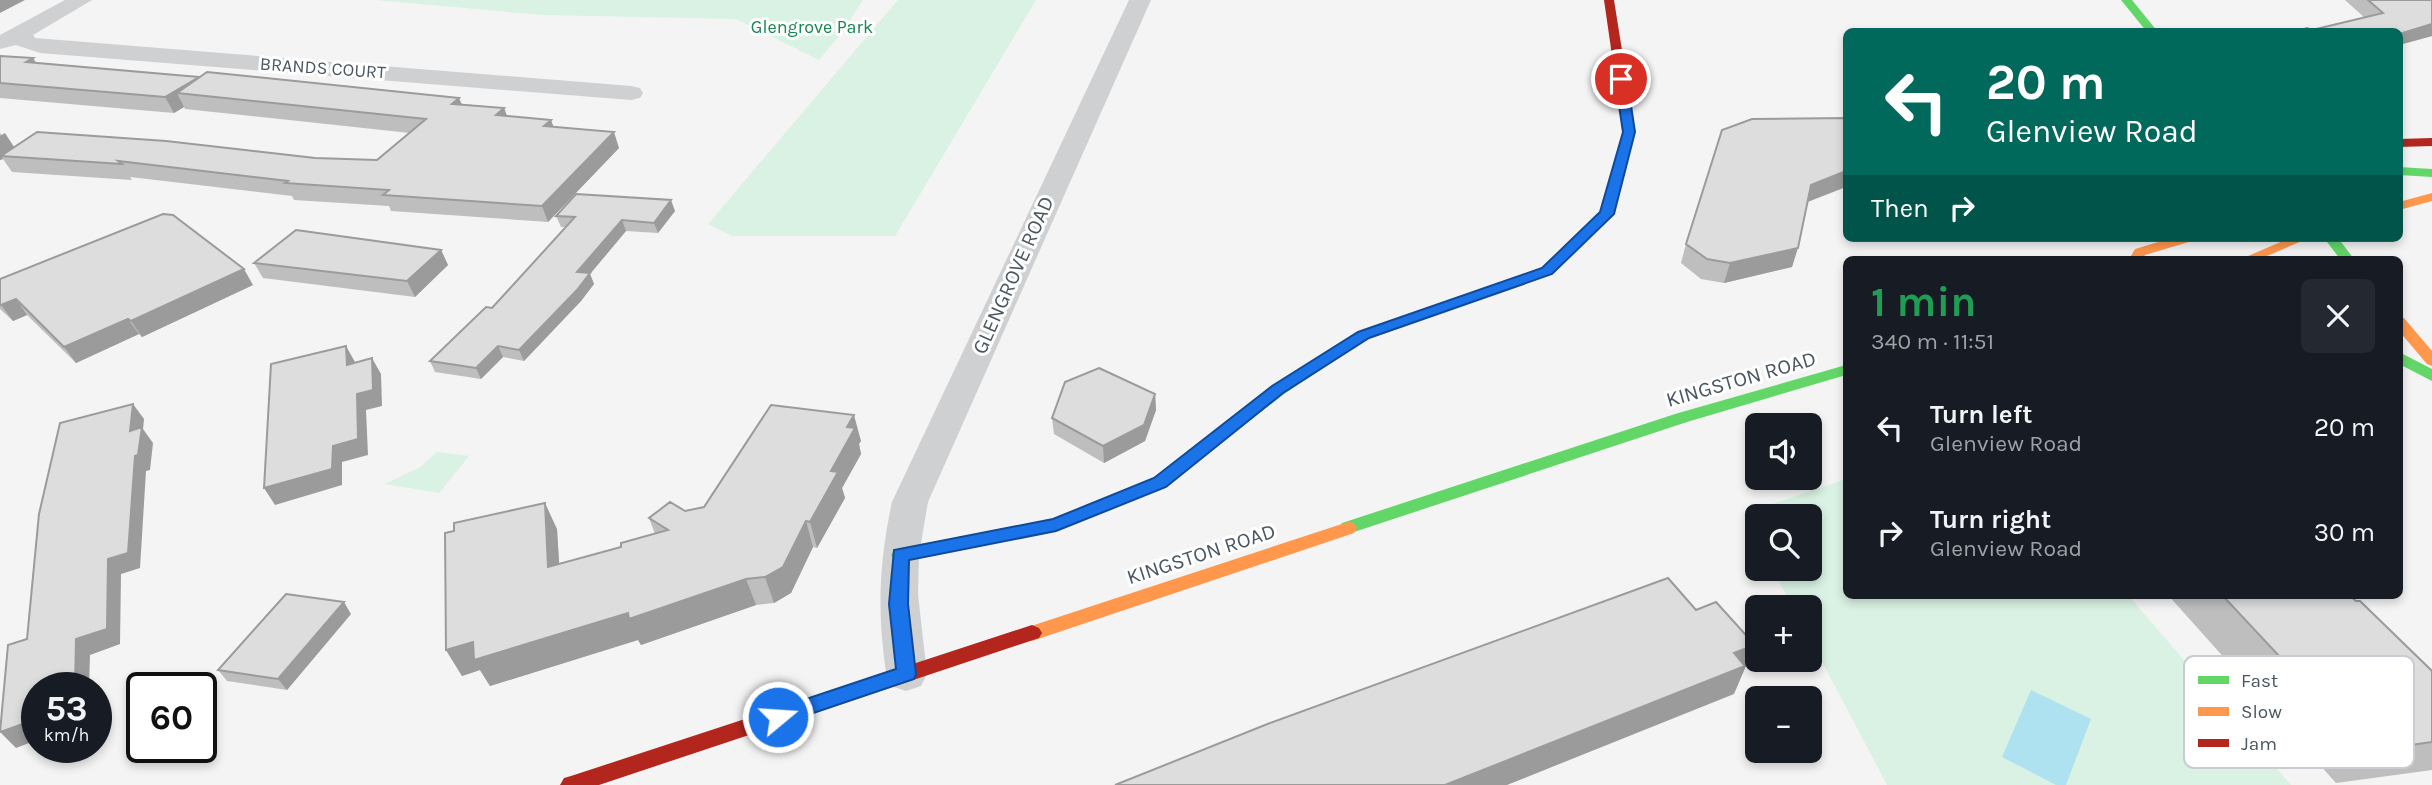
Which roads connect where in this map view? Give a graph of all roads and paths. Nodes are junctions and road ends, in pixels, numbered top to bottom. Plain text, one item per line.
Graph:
1 (81, 0) edge
2 (1140, 0) edge
3 (1609, 0) edge
4 (2126, 0) edge
5 (2150, 28) edge
6 (10, 39) edge
7 (631, 93) dead end
8 (2432, 142) edge
9 (2403, 143) edge
10 (2403, 171) edge
11 (2432, 173) edge
12 (2432, 197) edge
13 (2403, 205) edge
14 (2174, 242) edge
15 (2292, 242) edge
16 (2138, 256) edge
17 (2256, 256) edge
18 (2403, 326) edge
19 (2403, 359) edge
20 (2432, 361) edge
21 (1843, 371) edge
22 (2432, 376) edge
23 (900, 555) junction
24 (906, 674) junction
25 (571, 785) edge

1 - 6 street
2 - 23 street, GLENGROVE ROAD
3 - 23 street
4 - 5 street
6 - 7 street, BRANDS COURT
8 - 9 street
10 - 11 street
12 - 13 street
14 - 16 street
15 - 17 street
18 - 20 street
19 - 22 street
21 - 24 street, KINGSTON ROAD
23 - 24 street, GLENGROVE ROAD
24 - 25 street, KINGSTON ROAD

